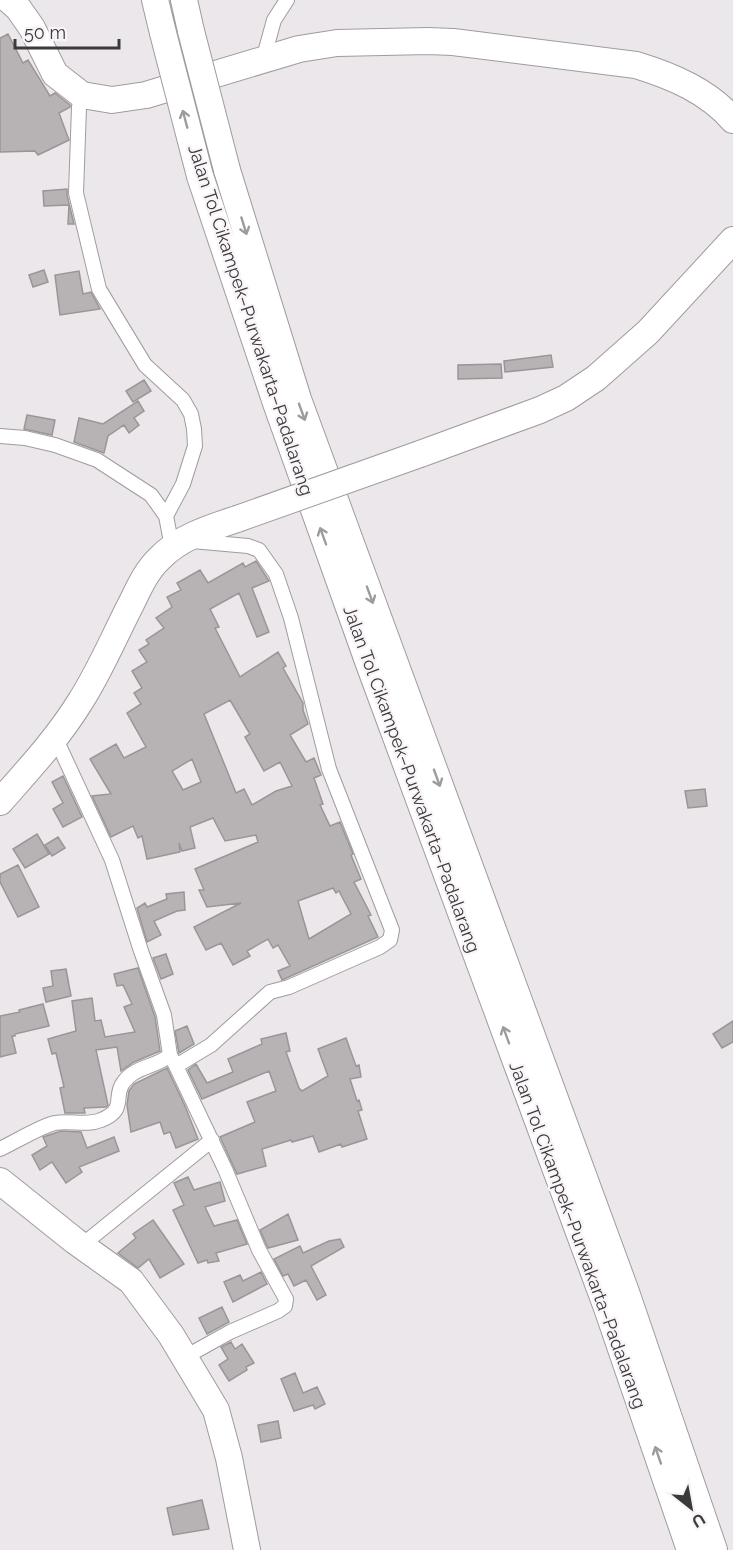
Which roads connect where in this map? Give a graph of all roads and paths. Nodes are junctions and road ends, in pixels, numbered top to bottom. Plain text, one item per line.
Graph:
1 (155, 0) edge
2 (184, 0) edge
3 (287, 0) edge
4 (9, 4) edge
5 (262, 60) junction
6 (82, 96) junction
7 (733, 120) edge
8 (733, 240) edge
9 (0, 436) edge
10 (166, 516) junction
11 (178, 544) junction
12 (55, 737) junction
13 (0, 802) edge
14 (173, 1060) junction
15 (212, 1140) junction
16 (0, 1149) edge
17 (0, 1181) edge
18 (81, 1246) junction
19 (185, 1357) junction
20 (247, 1550) edge
21 (690, 1550) edge
22 (714, 1550) edge

21 -> 1 highway, Jalan Tol Cikampek–Purwakarta–Padalarang, bridge
2 -> 22 highway, Jalan Tol Cikampek–Purwakarta–Padalarang, bridge
3 - 5 street
4 - 6 highway
5 - 6 highway
5 - 7 highway
6 - 10 street
8 - 11 highway, bridge
9 - 10 street
10 - 11 street
11 - 12 highway
11 - 14 street
12 - 13 highway
12 - 14 street
14 - 15 street
14 - 16 street
15 - 18 street
15 - 19 street
17 - 18 highway
18 - 19 highway
19 - 20 highway

